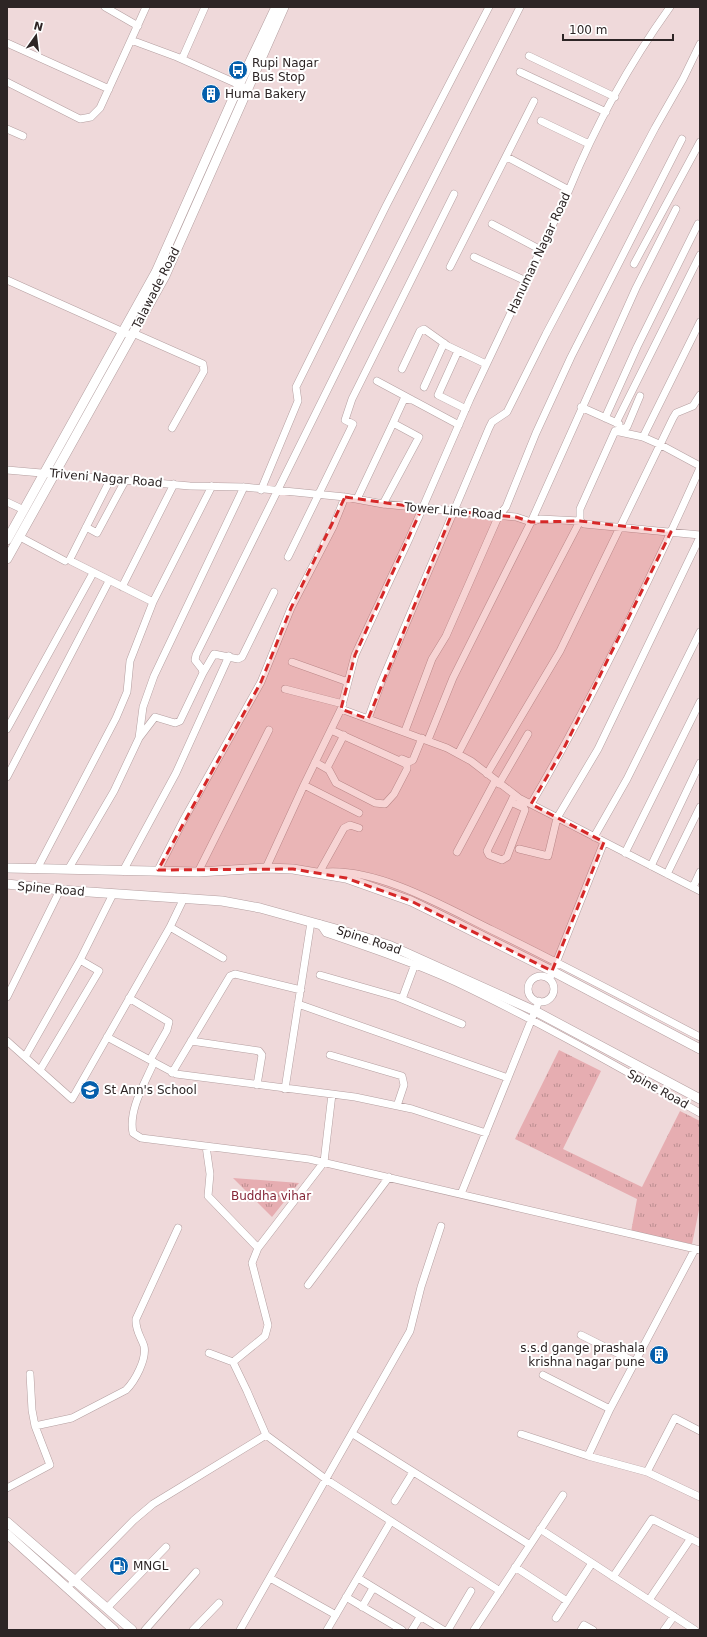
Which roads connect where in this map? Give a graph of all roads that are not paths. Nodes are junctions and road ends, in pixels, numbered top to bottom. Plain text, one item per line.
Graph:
1 (105, 7) edge
2 (146, 7) edge
3 (205, 7) edge
4 (276, 7) edge
5 (284, 7) edge
6 (489, 7) edge
7 (520, 7) edge
8 (670, 7) edge
9 (138, 26) junction
10 (131, 40) junction
11 (7, 43) edge
12 (700, 44) edge
13 (529, 56) dead end
14 (182, 59) junction
15 (520, 72) dead end
16 (7, 82) edge
17 (244, 87) junction
18 (109, 89) junction
19 (614, 97) junction
20 (534, 101) dead end
21 (606, 112) junction
22 (541, 121) dead end
23 (7, 129) edge
24 (23, 136) dead end
25 (682, 139) dead end
26 (700, 142) edge
27 (589, 144) junction
28 (507, 157) junction
29 (568, 190) junction
30 (454, 194) dead end
31 (676, 209) dead end
32 (492, 224) dead end
33 (698, 224) dead end
34 (541, 250) junction
35 (700, 255) edge
36 (474, 257) dead end
37 (634, 264) dead end
38 (450, 267) dead end
39 (7, 280) edge
40 (526, 281) junction
41 (700, 322) edge
42 (130, 333) junction
43 (444, 343) junction
44 (458, 351) junction
45 (486, 364) junction
46 (402, 369) dead end
47 (377, 381) dead end
48 (424, 387) dead end
49 (700, 395) edge
50 (640, 396) dead end
51 (412, 400) junction
52 (581, 407) junction
53 (466, 409) junction
54 (605, 418) junction
55 (616, 422) junction
56 (393, 423) junction
57 (459, 425) junction
58 (627, 427) junction
59 (172, 428) dead end
60 (615, 431) junction
61 (643, 437) junction
62 (661, 445) junction
63 (700, 467) edge
64 (7, 470) edge
65 (45, 473) junction
66 (55, 474) junction
67 (111, 478) junction
68 (126, 479) junction
69 (174, 484) junction
70 (208, 485) junction
71 (244, 487) junction
72 (261, 490) junction
73 (277, 492) junction
74 (319, 495) junction
75 (345, 497) junction
76 (357, 499) junction
77 (7, 502) edge
78 (384, 504) junction
79 (422, 508) junction
80 (24, 510) junction
81 (453, 511) junction
82 (498, 515) junction
83 (580, 521) junction
84 (531, 522) junction
85 (10, 527) edge
86 (86, 527) junction
87 (621, 527) junction
88 (671, 532) junction
89 (700, 536) edge
90 (20, 537) junction
91 (7, 540) edge
92 (288, 557) dead end
93 (7, 559) edge
94 (65, 561) dead end
95 (93, 573) junction
96 (109, 581) junction
97 (122, 587) junction
98 (274, 592) dead end
99 (153, 602) junction
100 (700, 632) edge
101 (229, 656) junction
102 (292, 662) dead end
103 (203, 673) junction
104 (348, 682) junction
105 (286, 689) dead end
106 (700, 702) edge
107 (342, 707) junction
108 (368, 719) junction
109 (332, 727) junction
110 (7, 729) edge
111 (270, 730) dead end
112 (405, 731) junction
113 (528, 734) dead end
114 (344, 735) junction
115 (139, 738) junction
116 (425, 739) junction
117 (458, 754) junction
118 (315, 762) junction
119 (700, 763) edge
120 (328, 768) junction
121 (487, 774) junction
122 (7, 776) edge
123 (497, 782) junction
124 (304, 785) junction
125 (514, 795) junction
126 (511, 802) junction
127 (531, 804) junction
128 (700, 807) edge
129 (359, 813) dead end
130 (557, 818) junction
131 (359, 828) dead end
132 (594, 837) junction
133 (604, 842) junction
134 (519, 849) dead end
135 (457, 852) dead end
136 (625, 853) junction
137 (651, 866) junction
138 (7, 868) edge
139 (37, 868) junction
140 (69, 868) junction
141 (266, 868) junction
142 (158, 870) junction
143 (123, 871) junction
144 (198, 872) junction
145 (700, 872) edge
146 (319, 873) junction
147 (667, 874) junction
148 (7, 884) edge
149 (693, 887) junction
150 (60, 890) junction
151 (700, 891) edge
152 (113, 894) junction
153 (184, 898) junction
154 (316, 923) junction
155 (170, 927) junction
156 (223, 958) dead end
157 (80, 960) junction
158 (556, 962) junction
159 (415, 964) junction
160 (320, 975) dead end
161 (551, 975) junction
162 (301, 990) junction
163 (7, 997) edge
164 (129, 998) junction
165 (402, 999) junction
166 (539, 1002) junction
167 (298, 1004) junction
168 (535, 1011) junction
169 (531, 1020) junction
170 (462, 1024) dead end
171 (107, 1036) junction
172 (700, 1037) edge
173 (7, 1041) edge
174 (191, 1041) junction
175 (700, 1049) edge
176 (330, 1054) dead end
177 (25, 1057) junction
178 (152, 1061) junction
179 (40, 1070) junction
180 (172, 1073) junction
181 (508, 1078) junction
182 (257, 1085) junction
183 (285, 1089) junction
184 (332, 1094) junction
185 (700, 1099) edge
186 (397, 1106) junction
187 (700, 1113) edge
188 (486, 1133) junction
189 (206, 1146) junction
190 (324, 1162) junction
191 (389, 1177) junction
192 (461, 1194) junction
193 (441, 1226) dead end
194 (178, 1228) dead end
195 (258, 1248) junction
196 (698, 1250) edge
197 (308, 1285) dead end
198 (582, 1335) dead end
199 (209, 1353) dead end
200 (233, 1362) junction
201 (635, 1362) junction
202 (30, 1374) dead end
203 (543, 1375) dead end
204 (610, 1409) junction
205 (35, 1426) junction
206 (700, 1430) edge
207 (353, 1434) junction
208 (521, 1434) dead end
209 (266, 1435) junction
210 (588, 1456) junction
211 (413, 1472) junction
212 (647, 1472) junction
213 (327, 1480) junction
214 (7, 1488) edge
215 (563, 1495) dead end
216 (700, 1497) edge
217 (395, 1501) dead end
218 (391, 1521) junction
219 (7, 1522) edge
220 (540, 1529) junction
221 (7, 1534) edge
222 (691, 1538) junction
223 (700, 1543) edge
224 (530, 1545) junction
225 (166, 1547) dead end
226 (592, 1563) junction
227 (515, 1567) junction
228 (196, 1572) dead end
229 (613, 1577) junction
230 (270, 1578) junction
231 (358, 1578) junction
232 (76, 1580) junction
233 (373, 1588) junction
234 (66, 1589) junction
235 (471, 1591) dead end
236 (500, 1591) junction
237 (346, 1597) junction
238 (649, 1600) junction
239 (567, 1601) junction
240 (219, 1602) dead end
241 (362, 1606) junction
242 (107, 1608) junction
243 (336, 1615) junction
244 (674, 1616) junction
245 (420, 1617) junction
246 (556, 1618) dead end
247 (114, 1630) edge
248 (132, 1630) edge
249 (146, 1630) edge
250 (193, 1630) edge
251 (240, 1630) edge
252 (327, 1630) edge
253 (402, 1630) edge
254 (412, 1630) edge
255 (443, 1630) edge
256 (448, 1630) edge
257 (474, 1630) edge
258 (581, 1630) edge
259 (593, 1630) edge
260 (664, 1630) edge
261 (695, 1630) edge

1 - 9 street
2 - 9 street
3 - 14 street
4 - 17 main road, Talawade Road
5 - 17 main road, Talawade Road
6 - 72 street
7 - 73 street
8 - 19 street, Hanuman Nagar Road
9 - 10 street
10 - 14 street
10 - 18 street
11 - 18 street
12 - 81 street
13 - 19 street
14 - 17 street
15 - 21 street
16 - 18 street
17 - 42 main road, Talawade Road
19 - 21 street, Hanuman Nagar Road
20 - 28 street
21 - 27 street, Hanuman Nagar Road
22 - 27 street
23 - 24 street
25 - 82 street
26 - 37 street
27 - 29 street, Hanuman Nagar Road
28 - 29 street
28 - 38 street
29 - 34 street, Hanuman Nagar Road
30 - 74 street
31 - 52 street
32 - 34 street
33 - 54 street
34 - 40 street, Hanuman Nagar Road
35 - 55 street
36 - 40 street
39 - 42 street
40 - 45 street, Hanuman Nagar Road
41 - 61 street
42 - 59 street
42 - 65 main road, Talawade Road
42 - 66 main road, Talawade Road
43 - 44 street
43 - 46 street
43 - 48 street
44 - 45 street
44 - 53 street
45 - 53 street, Hanuman Nagar Road
47 - 51 street
49 - 62 street
50 - 58 street
51 - 56 street
51 - 57 street
52 - 54 street
52 - 84 street
53 - 57 street, Hanuman Nagar Road
54 - 55 street
55 - 58 street
56 - 76 street
56 - 78 street
57 - 79 street, Hanuman Nagar Road
58 - 60 street
60 - 61 street
60 - 83 street
61 - 62 street
62 - 63 street
62 - 87 street
63 - 88 street
64 - 65 street, Triveni Nagar Road
65 - 66 street, Triveni Nagar Road
65 - 80 main road, Talawade Road
66 - 67 street, Triveni Nagar Road
66 - 90 main road, Talawade Road
67 - 68 street, Triveni Nagar Road
67 - 86 street
68 - 69 street, Triveni Nagar Road
68 - 86 street
69 - 70 street, Triveni Nagar Road
69 - 97 street
70 - 71 street, Tower Line Road
70 - 99 street
71 - 72 street, Tower Line Road
71 - 115 street
72 - 73 street, Tower Line Road
73 - 74 street, Tower Line Road
73 - 103 street
74 - 75 street, Tower Line Road
74 - 92 street
75 - 76 street, Tower Line Road
75 - 142 street
76 - 78 street, Tower Line Road
77 - 80 street
78 - 79 street, Tower Line Road
79 - 81 street, Tower Line Road
79 - 104 street, Hanuman Nagar Road
80 - 85 main road, Talawade Road
81 - 82 street, Tower Line Road
81 - 108 street
82 - 84 street, Tower Line Road
82 - 112 street
83 - 84 street, Tower Line Road
83 - 87 street, Tower Line Road
83 - 117 street
84 - 116 street
85 - 91 main road, Talawade Road
86 - 95 street
87 - 88 street, Tower Line Road
87 - 121 street
88 - 89 street, Tower Line Road
88 - 127 street
89 - 130 street
90 - 93 main road, Talawade Road
90 - 94 street
95 - 96 street
95 - 110 street
96 - 97 street
96 - 122 street
97 - 99 street
98 - 101 street
99 - 139 street
100 - 132 street
101 - 103 street
101 - 143 street
102 - 104 street
103 - 115 street
104 - 107 street, Hanuman Nagar Road
105 - 107 street
106 - 136 street
107 - 108 street
107 - 109 street, Hanuman Nagar Road
108 - 112 street
109 - 114 street
109 - 116 street
109 - 118 street, Hanuman Nagar Road
111 - 144 street
112 - 116 street
113 - 123 street
114 - 120 street
114 - 120 street
115 - 140 street
116 - 117 street
117 - 121 street
118 - 120 street
118 - 124 street, Hanuman Nagar Road
119 - 137 street
121 - 123 street
123 - 125 street
123 - 135 street
124 - 129 street
124 - 141 street, Hanuman Nagar Road
125 - 126 street
125 - 127 street
126 - 126 street
127 - 130 street
128 - 147 street
130 - 132 street
130 - 134 street
131 - 146 street
132 - 133 street
133 - 136 street
133 - 158 street
136 - 137 street
137 - 147 street
138 - 139 main road, Spine Road
139 - 140 main road, Spine Road
140 - 143 main road, Spine Road
141 - 144 main road, Spine Road
141 - 146 main road, Spine Road
142 - 143 main road, Spine Road
142 - 144 main road, Spine Road
145 - 149 street
146 - 158 street
146 - 161 main road, Spine Road
147 - 149 street
148 - 150 main road, Spine Road
149 - 151 street
150 - 152 main road, Spine Road
150 - 163 street
152 - 153 main road, Spine Road
152 - 157 street
153 - 154 main road, Spine Road
153 - 155 street
154 - 159 street, Spine Road
154 - 162 street
154 - 168 main road, Spine Road
155 - 156 street
155 - 164 street
157 - 177 street
157 - 179 street
158 - 161 street
158 - 172 street
159 - 165 street
159 - 169 street, Spine Road
160 - 165 street
161 - 166 street
161 - 166 street
161 - 175 main road, Spine Road
162 - 167 street
162 - 174 street
164 - 171 street
164 - 178 street
165 - 170 street
166 - 168 street
167 - 181 street
167 - 183 street
168 - 169 street
168 - 185 main road, Spine Road
169 - 181 street
169 - 187 street, Spine Road
171 - 178 street
171 - 179 street
173 - 177 street
174 - 180 street
174 - 182 street
176 - 186 street
177 - 179 street
178 - 180 street
178 - 189 street
180 - 182 street
181 - 188 street
182 - 183 street
183 - 184 street
184 - 186 street
184 - 190 street
186 - 188 street
188 - 192 street
189 - 190 street
189 - 195 street
190 - 191 street
190 - 195 street
191 - 192 street
191 - 197 street
192 - 196 street
193 - 207 street
194 - 205 street
195 - 200 street
196 - 201 street
198 - 201 street
199 - 200 street
200 - 209 street
201 - 204 street
202 - 205 street
203 - 204 street
204 - 210 street
205 - 214 street
206 - 212 street
207 - 211 street
207 - 213 street
208 - 210 street
209 - 213 street
209 - 232 street
210 - 212 street
211 - 217 street
211 - 224 street
212 - 216 street
213 - 218 street
213 - 230 street
215 - 220 street
218 - 231 street
218 - 236 street
219 - 232 main road
220 - 224 street
220 - 226 street
221 - 234 main road
222 - 223 street
222 - 229 street
222 - 238 street
224 - 227 street
225 - 242 street
226 - 229 street
226 - 239 street
227 - 236 street
227 - 239 street
228 - 249 street
229 - 238 street
230 - 243 street
230 - 251 street
231 - 233 street
231 - 237 street
232 - 234 street
232 - 242 main road
233 - 241 street
233 - 245 street
234 - 247 main road
235 - 256 street
236 - 257 street
237 - 241 street
237 - 243 street
238 - 244 street
239 - 246 street
240 - 250 street
241 - 253 street
242 - 248 main road
243 - 252 street
244 - 260 street
244 - 261 street
245 - 254 street
245 - 255 street
258 - 259 street

